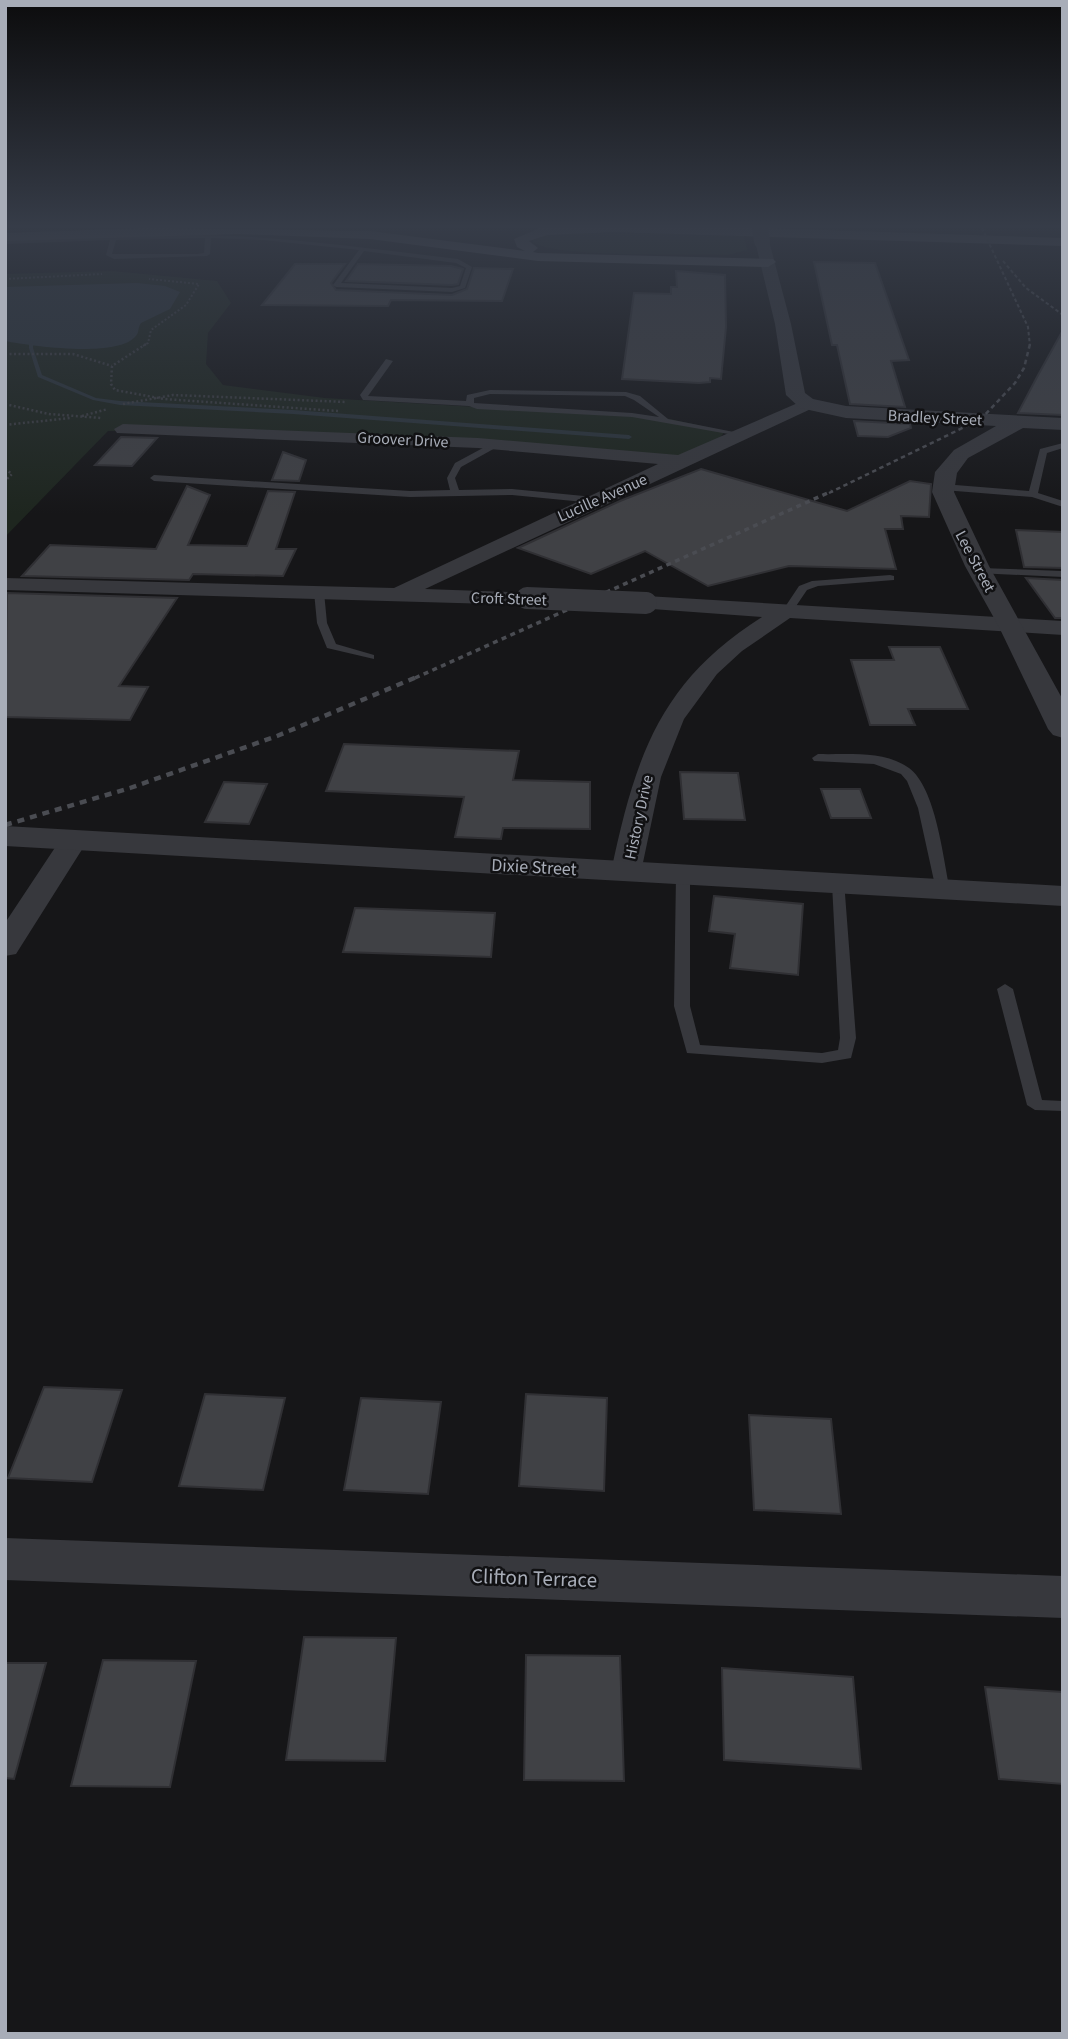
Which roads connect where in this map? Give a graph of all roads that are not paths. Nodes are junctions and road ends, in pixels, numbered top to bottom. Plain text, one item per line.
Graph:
1 (783, 323) edge
2 (389, 361) dead end
3 (470, 404) junction
4 (807, 404) junction
5 (665, 418) junction
6 (1020, 422) junction
7 (1063, 424) edge
8 (123, 429) dead end
9 (740, 434) junction
10 (494, 445) junction
11 (1063, 445) edge
12 (682, 461) junction
13 (154, 478) dead end
14 (943, 488) junction
15 (455, 493) junction
16 (1033, 494) junction
17 (594, 500) junction
18 (1063, 504) edge
19 (980, 571) junction
20 (1063, 575) edge
21 (890, 578) dead end
22 (5, 584) edge
23 (319, 592) junction
24 (397, 593) junction
25 (788, 610) junction
26 (1012, 626) junction
27 (1063, 628) edge
28 (370, 657) dead end
29 (1063, 729) edge
30 (818, 758) dead end
31 (5, 836) edge
32 (74, 840) junction
33 (626, 872) junction
34 (682, 875) junction
35 (839, 884) junction
36 (943, 890) junction
37 (1063, 896) edge
38 (5, 947) edge
39 (1005, 989) dead end
40 (1063, 1107) edge
41 (5, 1559) edge
42 (1063, 1597) edge

1 - 4 street
2 - 3 lane
3 - 5 lane
3 - 5 lane
4 - 6 street, Bradley Street
4 - 9 street, Lucille Avenue
5 - 9 lane
6 - 7 street, Bradley Street
6 - 14 street
8 - 10 street, Groover Drive
9 - 12 street, Lucille Avenue
10 - 12 street, Groover Drive
10 - 15 lane
11 - 16 lane
12 - 17 street, Lucille Avenue
13 - 15 lane
14 - 16 lane
14 - 19 street, Lee Street
15 - 17 lane
16 - 18 lane
17 - 24 street, Lucille Avenue
19 - 20 lane
19 - 26 street, Lee Street
21 - 25 lane
22 - 23 street, Croft Street
23 - 24 street, Croft Street
23 - 28 lane
24 - 25 street, Croft Street, bridge
25 - 26 street, Croft Street
25 - 33 street, History Drive
26 - 27 street, Croft Street
26 - 29 street, Lee Street
30 - 36 lane
31 - 32 street, Dixie Street
32 - 33 street, Dixie Street
32 - 38 street
33 - 34 street, Dixie Street
34 - 35 street, Dixie Street
34 - 35 lane
35 - 36 street, Dixie Street
36 - 37 street, Dixie Street
39 - 40 lane
41 - 42 street, Clifton Terrace

